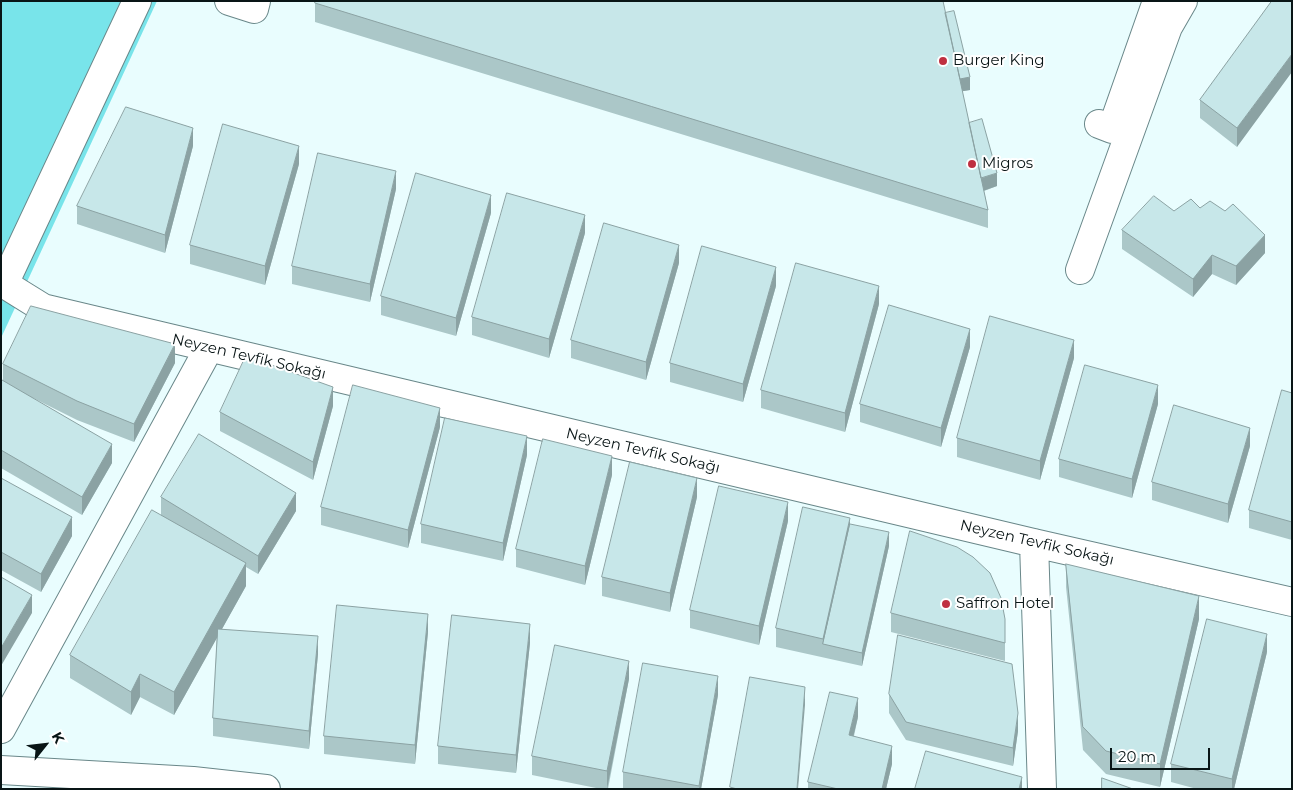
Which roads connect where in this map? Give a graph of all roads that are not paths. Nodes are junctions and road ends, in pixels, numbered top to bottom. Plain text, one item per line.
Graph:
1 (137, 1) edge
2 (229, 1) edge
3 (256, 1) edge
4 (1157, 1) edge
5 (1183, 1) edge
6 (1099, 124) dead end
7 (1080, 270) dead end
8 (3, 283) edge
9 (209, 348) junction
10 (1034, 543) junction
11 (1292, 602) edge
12 (1, 729) edge
13 (1, 770) edge
14 (266, 789) edge
15 (1042, 789) edge

1 - 8 street
2 - 3 street
4 - 6 street
5 - 7 street
8 - 9 street, Neyzen Tevfik Sokağı
9 - 10 street, Neyzen Tevfik Sokağı
9 - 12 street
10 - 11 street, Neyzen Tevfik Sokağı
10 - 15 street
13 - 14 street

